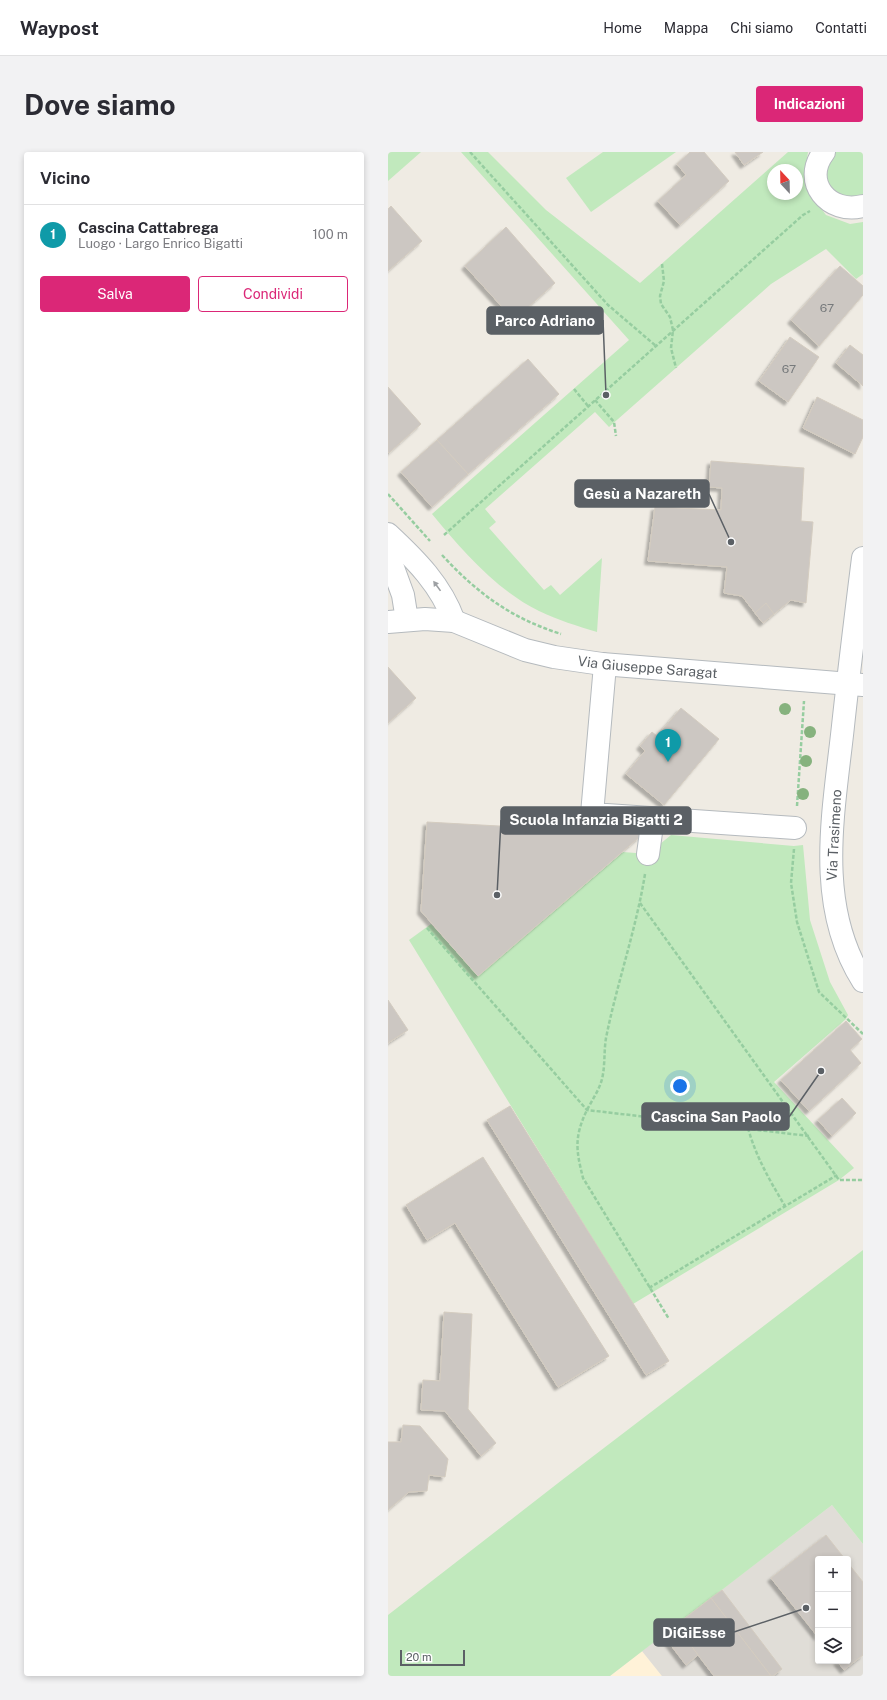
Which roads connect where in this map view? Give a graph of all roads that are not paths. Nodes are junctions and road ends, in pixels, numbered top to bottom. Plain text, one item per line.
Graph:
1 (824, 152) edge
2 (863, 206) edge
3 (388, 534) edge
4 (388, 554) edge
5 (863, 558) edge
6 (397, 621) edge
7 (454, 621) junction
8 (602, 664) junction
9 (855, 685) edge
10 (652, 818) junction
11 (796, 828) road end
12 (648, 854) road end
13 (863, 981) edge

1 - 2 street
7 -> 3 street
4 - 6 street, Via Giuseppe Saragat
5 - 9 street, Via Trasimeno
6 - 7 street, Via Giuseppe Saragat
7 - 8 street, Via Giuseppe Saragat
8 - 9 street, Via Giuseppe Saragat
8 - 10 street
9 - 13 street, Via Trasimeno
10 - 11 street
10 - 12 street

